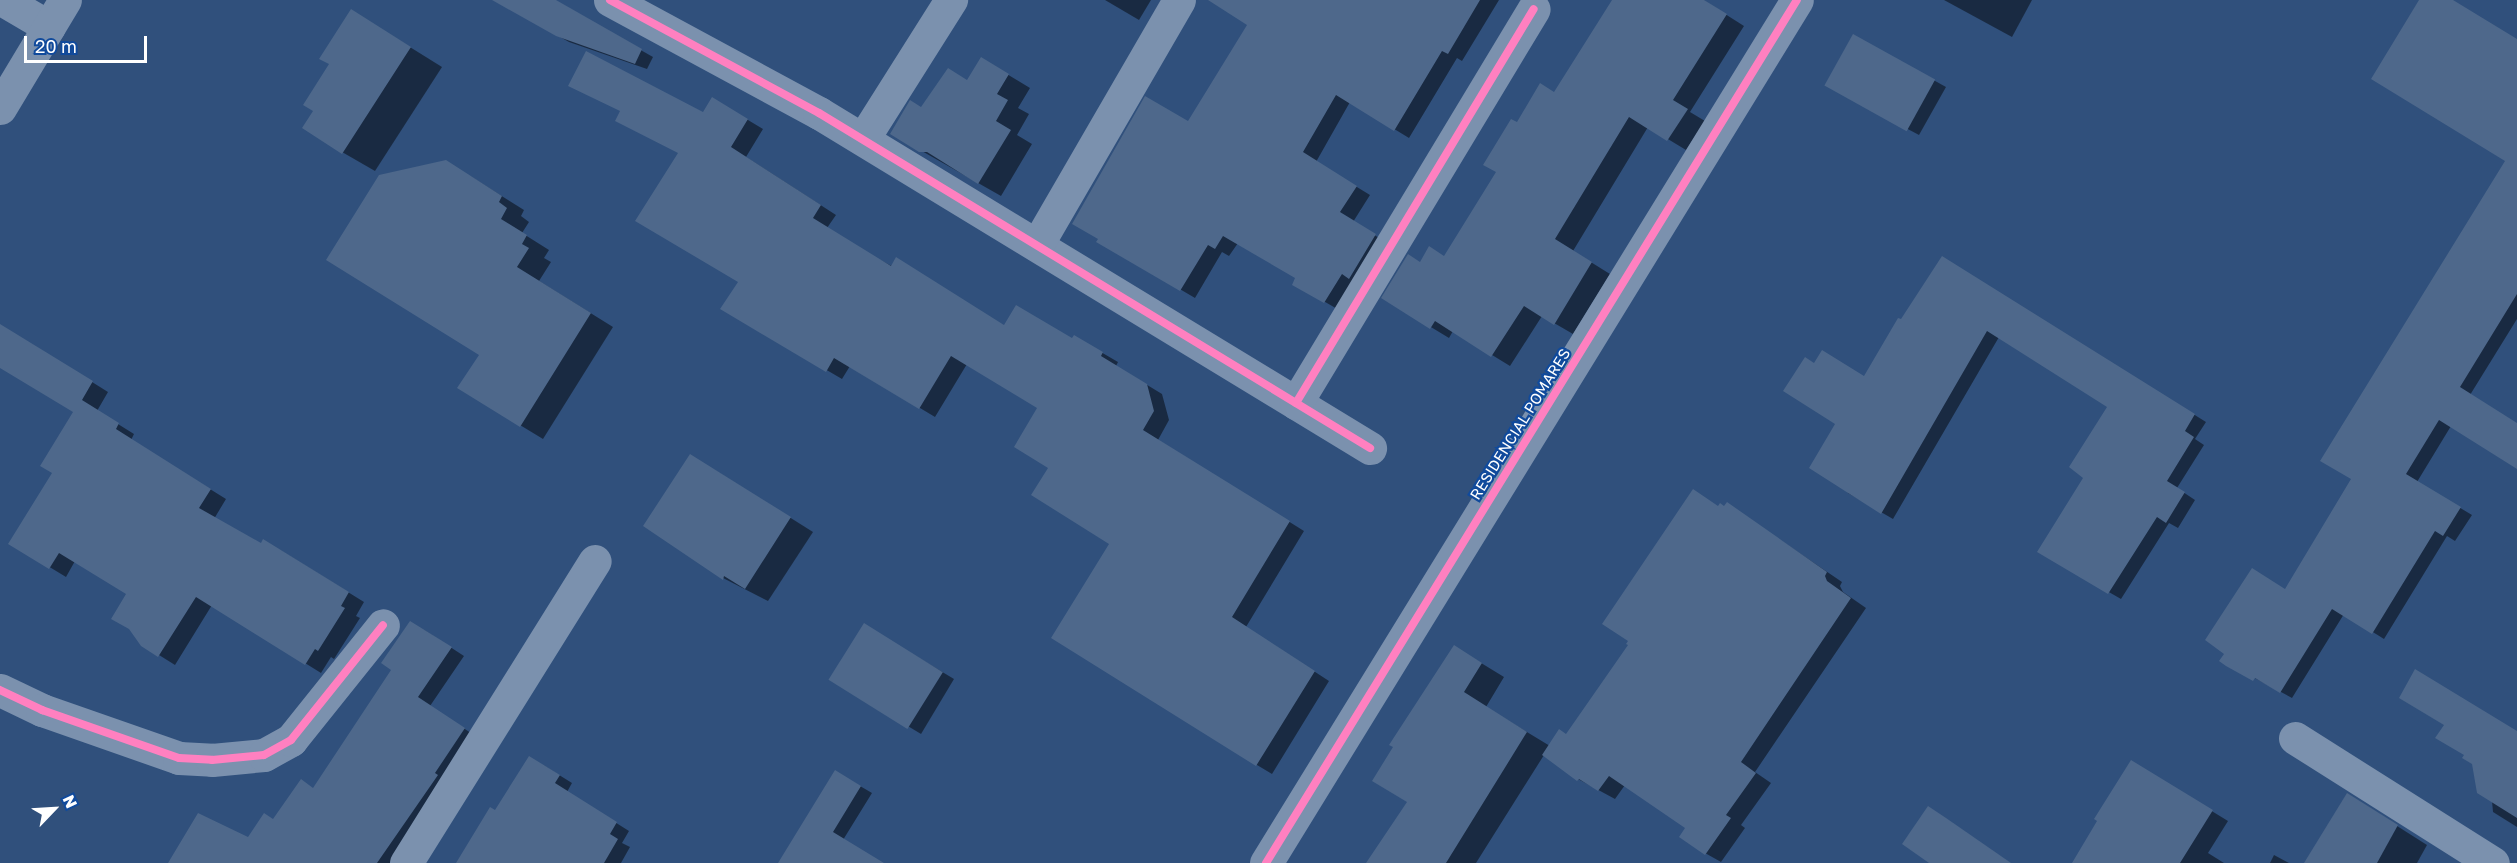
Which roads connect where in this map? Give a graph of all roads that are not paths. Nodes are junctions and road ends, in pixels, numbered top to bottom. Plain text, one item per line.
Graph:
1 (3, 0) edge
2 (610, 0) edge
3 (951, 0) edge
4 (1179, 0) edge
5 (1797, 0) edge
6 (1534, 9) dead end
7 (57, 14) edge
8 (0, 108) edge
9 (863, 140) junction
10 (1037, 245) junction
11 (1296, 403) junction
12 (1370, 448) dead end
13 (595, 561) dead end
14 (383, 625) dead end
15 (0, 690) edge
16 (2295, 738) dead end
17 (406, 863) edge
18 (1266, 863) edge
19 (2493, 863) edge

1 - 7 street
2 - 9 street
3 - 9 street
4 - 10 street
5 - 18 street, RESIDENCIAL POMARES
6 - 11 street
7 - 8 street
9 - 10 street
10 - 11 street
11 - 12 street
13 - 17 street
14 - 15 street
16 - 19 street

